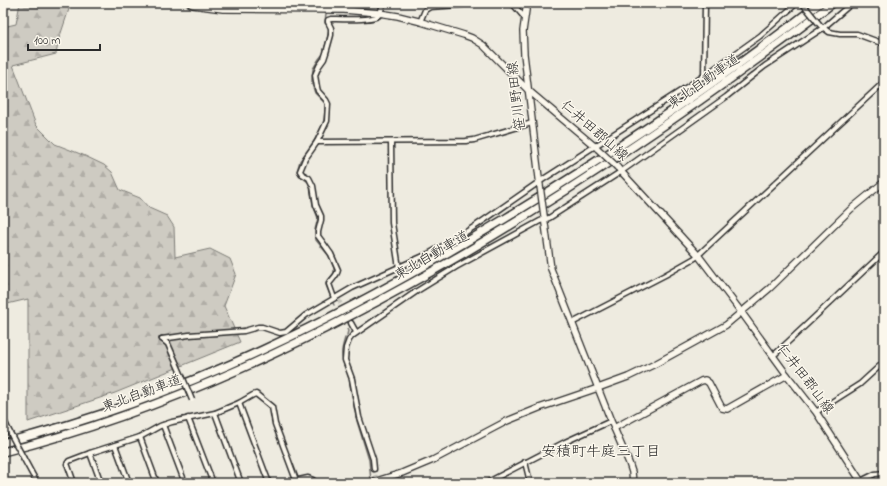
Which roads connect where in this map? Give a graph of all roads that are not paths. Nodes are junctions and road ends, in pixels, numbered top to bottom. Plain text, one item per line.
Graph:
1 (189, 3) edge
2 (383, 3) edge
3 (485, 3) edge
4 (512, 3) edge
5 (527, 3) edge
6 (705, 3) edge
7 (797, 3) edge
8 (802, 3) edge
9 (820, 3) edge
10 (833, 3) edge
11 (852, 3) edge
12 (379, 13) junction
13 (524, 17) junction
14 (420, 22) junction
15 (821, 26) junction
16 (884, 44) edge
17 (704, 76) junction
18 (884, 82) edge
19 (528, 90) junction
20 (532, 123) junction
21 (317, 142) junction
22 (391, 142) junction
23 (597, 148) junction
24 (620, 169) junction
25 (884, 182) edge
26 (540, 184) junction
27 (544, 218) junction
28 (884, 252) edge
29 (698, 255) junction
30 (399, 268) junction
31 (337, 298) junction
32 (742, 312) junction
33 (351, 323) dead end
34 (572, 323) junction
35 (356, 332) junction
36 (773, 356) junction
37 (884, 362) edge
38 (787, 375) junction
39 (598, 388) junction
40 (192, 400) dead end
41 (239, 403) junction
42 (816, 412) junction
43 (215, 413) junction
44 (3, 418) edge
45 (188, 418) junction
46 (611, 421) junction
47 (163, 425) junction
48 (614, 428) junction
49 (140, 437) junction
50 (3, 443) edge
51 (116, 445) junction
52 (3, 452) edge
53 (90, 453) junction
54 (525, 462) junction
55 (374, 469) tunnel mouth
56 (884, 473) edge
57 (529, 478) dead end
58 (296, 480) junction
59 (862, 482) edge
60 (37, 483) edge
61 (74, 483) edge
62 (101, 483) edge
63 (129, 483) edge
64 (157, 483) edge
65 (185, 483) edge
66 (212, 483) edge
67 (240, 483) edge
68 (269, 483) edge
69 (285, 483) edge
70 (314, 483) edge
71 (370, 483) edge
72 (486, 483) edge
73 (633, 483) edge

1 - 12 street, 仁井田郡山線
2 - 12 street
3 - 14 street
4 - 13 street
5 - 13 street, 笹川野田線
6 - 17 street
7 - 17 street
8 - 15 street, bridge
9 - 50 highway, 東北自動車道
10 - 52 highway, 東北自動車道
11 - 15 street
12 - 14 street, 仁井田郡山線
12 - 21 street
13 - 19 street, 笹川野田線
14 - 19 street, 仁井田郡山線
15 - 16 street
15 - 24 street
17 - 23 street
18 - 29 street
19 - 20 street, 笹川野田線
19 - 23 street, 仁井田郡山線
20 - 22 street
20 - 26 street, 笹川野田線
21 - 22 street
21 - 31 street
22 - 30 street
23 - 24 street, 仁井田郡山線, bridge
23 - 26 street
24 - 27 street
24 - 29 street, 仁井田郡山線
25 - 32 street
26 - 27 street, 笹川野田線, bridge
26 - 30 street
27 - 34 street, 笹川野田線
27 - 35 street
28 - 36 street
29 - 32 street, 仁井田郡山線
29 - 34 street
30 - 31 street
31 - 40 street, bridge
32 - 36 street, 仁井田郡山線
32 - 39 street
33 - 35 street
34 - 39 street, 笹川野田線
35 - 55 street
36 - 38 street, 仁井田郡山線
37 - 42 street
38 - 42 street, 仁井田郡山線
38 - 48 street
39 - 46 street, 笹川野田線
39 - 71 street
41 - 43 street
41 - 58 street
41 - 68 street
42 - 59 street, 仁井田郡山線
43 - 45 street
43 - 67 street
44 - 60 street, bridge
45 - 47 street
45 - 66 street
46 - 48 street, 笹川野田線
46 - 54 street
47 - 49 street
47 - 65 street
48 - 73 street, 笹川野田線
49 - 51 street
49 - 64 street
51 - 53 street
51 - 63 street
53 - 61 street
53 - 62 street
54 - 57 street
54 - 72 street
56 - 59 street
58 - 69 street
58 - 70 street

